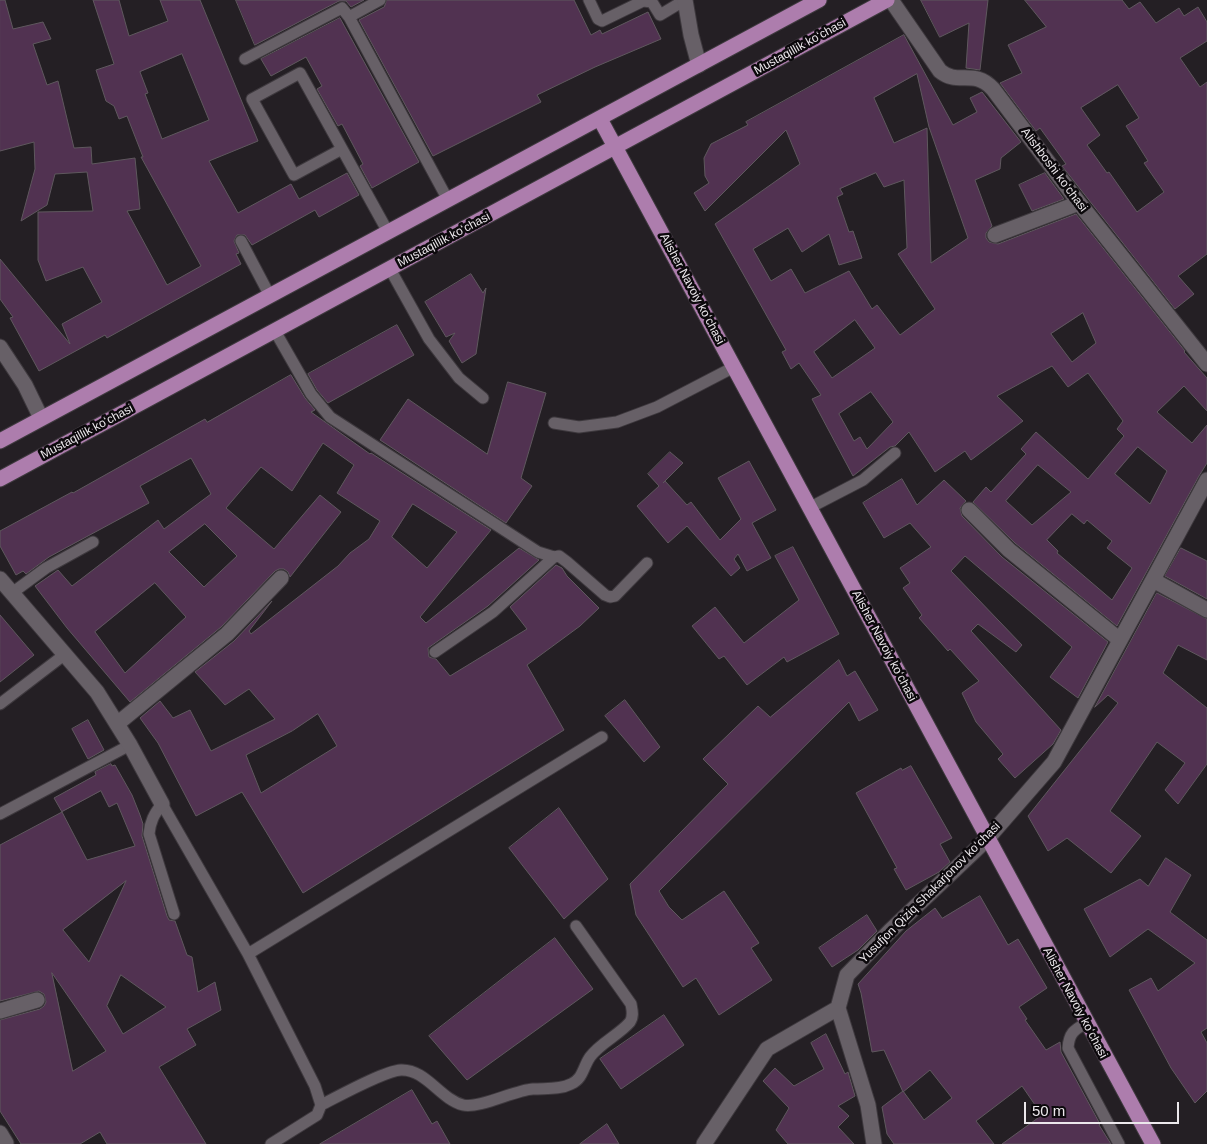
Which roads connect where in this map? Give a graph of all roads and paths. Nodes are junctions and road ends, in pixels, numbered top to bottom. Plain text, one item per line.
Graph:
1 (380, 0) edge
2 (589, 0) edge
3 (643, 0) edge
4 (686, 0) edge
5 (819, 0) edge
6 (887, 0) edge
7 (892, 0) edge
8 (349, 17) junction
9 (245, 59) dead end
10 (699, 64) junction
11 (600, 119) junction
12 (615, 148) junction
13 (342, 149) junction
14 (448, 200) junction
15 (1078, 203) junction
16 (388, 232) junction
17 (995, 235) dead end
18 (241, 241) dead end
19 (390, 269) junction
20 (270, 296) junction
21 (275, 331) junction
22 (0, 348) edge
23 (1207, 364) edge
24 (734, 367) junction
25 (483, 398) dead end
26 (41, 418) junction
27 (554, 423) dead end
28 (0, 441) edge
29 (895, 452) dead end
30 (0, 479) edge
31 (1207, 480) edge
32 (810, 508) junction
33 (969, 510) dead end
34 (93, 542) dead end
35 (554, 557) junction
36 (647, 563) dead end
37 (281, 578) dead end
38 (0, 579) edge
39 (1153, 580) junction
40 (12, 593) junction
41 (1207, 610) edge
42 (1120, 640) junction
43 (435, 652) dead end
44 (64, 654) junction
45 (0, 704) edge
46 (117, 724) junction
47 (602, 737) dead end
48 (130, 745) junction
49 (162, 804) junction
50 (0, 814) edge
51 (987, 839) junction
52 (174, 914) dead end
53 (576, 926) dead end
54 (248, 954) junction
55 (37, 1000) dead end
56 (838, 1008) junction
57 (0, 1010) edge
58 (1086, 1023) junction
59 (321, 1105) junction
60 (271, 1144) edge
61 (704, 1144) edge
62 (874, 1144) edge
63 (1119, 1144) edge
64 (1153, 1144) edge

1 - 8 lane
2 - 3 lane
3 - 4 lane
4 - 10 street
5 - 10 main road
6 - 12 main road, Mustaqillik koʻchasi
7 - 15 street, Alishboshi koʻchasi
8 - 9 lane
8 - 14 lane
10 - 11 main road
11 - 12 main road, Alisher Navoiy koʻchasi
11 - 14 main road
12 - 19 main road, Mustaqillik koʻchasi
12 - 24 main road, Alisher Navoiy koʻchasi
13 - 13 lane
13 - 16 lane
14 - 16 main road
15 - 17 street
15 - 23 street, Alishboshi koʻchasi
16 - 20 main road
18 - 20 lane
19 - 21 main road, Mustaqillik koʻchasi
19 - 25 lane
20 - 26 main road
21 - 30 main road, Mustaqillik koʻchasi
21 - 35 lane
22 - 26 street
24 - 27 lane
24 - 32 main road, Alisher Navoiy koʻchasi
26 - 28 main road
29 - 32 lane
31 - 39 street, Yusufjon Qiziq Shakarjonov koʻchasi
32 - 51 main road, Alisher Navoiy koʻchasi
33 - 42 street
34 - 40 lane
35 - 36 lane
35 - 43 lane
37 - 46 street
38 - 40 street
39 - 41 street
39 - 42 street, Yusufjon Qiziq Shakarjonov koʻchasi
40 - 44 street
42 - 51 street, Yusufjon Qiziq Shakarjonov koʻchasi
44 - 45 lane
44 - 46 street
46 - 48 street
47 - 54 lane
48 - 49 street
48 - 50 lane
49 - 52 lane
49 - 54 lane
51 - 56 street, Yusufjon Qiziq Shakarjonov koʻchasi
51 - 58 main road, Alisher Navoiy koʻchasi
53 - 59 lane
54 - 59 lane
55 - 57 street
56 - 61 street
56 - 62 street
58 - 63 lane
58 - 64 main road, Alisher Navoiy koʻchasi
59 - 60 lane

